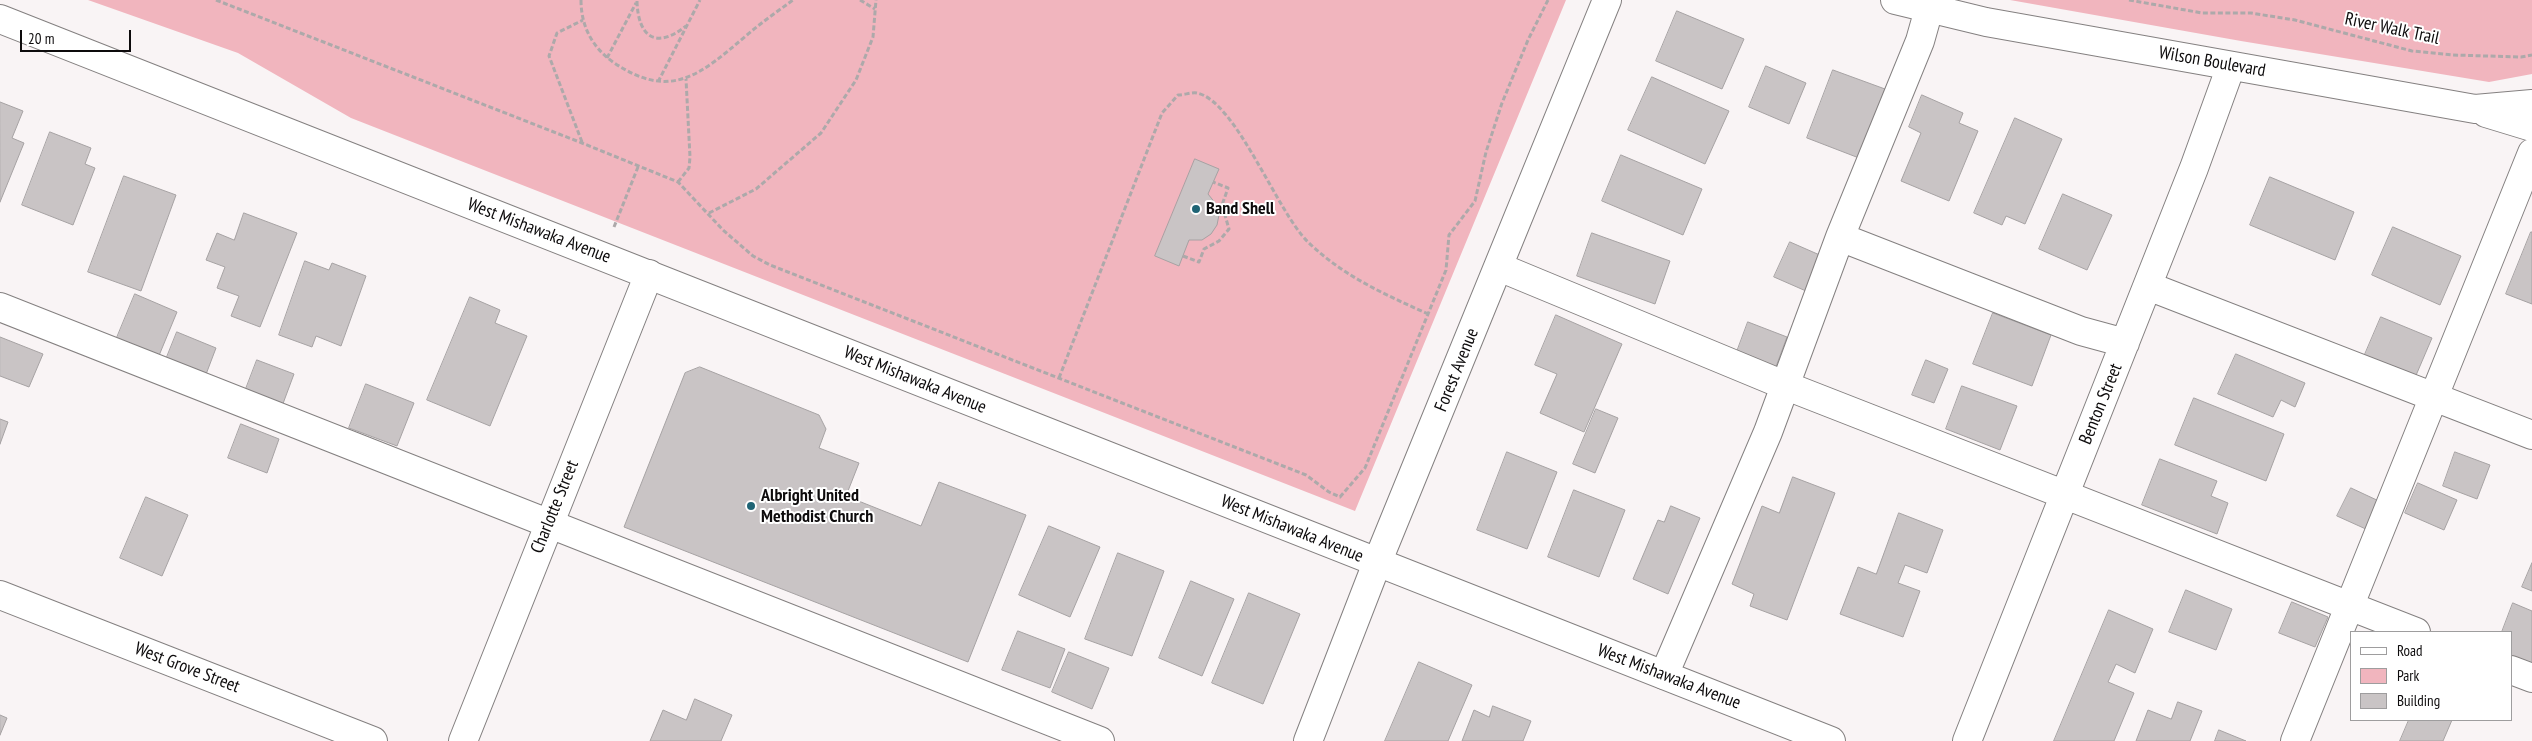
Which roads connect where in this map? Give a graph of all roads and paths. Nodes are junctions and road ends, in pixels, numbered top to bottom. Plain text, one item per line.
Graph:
1 (216, 0) edge
2 (581, 0) edge
3 (700, 0) edge
4 (793, 0) edge
5 (860, 0) edge
6 (876, 0) edge
7 (1548, 0) edge
8 (1607, 0) edge
9 (1894, 0) edge
10 (2129, 0) edge
11 (637, 1) edge
12 (876, 9) junction
13 (1930, 9) junction
14 (0, 19) edge
15 (583, 20) junction
16 (689, 24) junction
17 (2532, 55) edge
18 (607, 58) junction
19 (2231, 66) junction
20 (686, 79) junction
21 (658, 82) junction
22 (2532, 104) edge
23 (2475, 109) junction
24 (2532, 127) edge
25 (582, 142) junction
26 (2532, 153) edge
27 (638, 167) junction
28 (678, 182) junction
29 (1213, 182) dead end
30 (709, 213) junction
31 (611, 234) dead end
32 (1840, 237) junction
33 (1183, 256) dead end
34 (1499, 267) junction
35 (649, 274) junction
36 (2148, 286) junction
37 (0, 307) edge
38 (1428, 314) junction
39 (2125, 343) junction
40 (1059, 378) junction
41 (1784, 385) junction
42 (2433, 397) junction
43 (2532, 435) edge
44 (2064, 495) junction
45 (548, 525) junction
46 (1378, 563) junction
47 (0, 594) edge
48 (2350, 606) junction
49 (2413, 631) edge
50 (2512, 670) edge
51 (1664, 675) junction
52 (2532, 678) edge
53 (374, 741) edge
54 (463, 741) edge
55 (1100, 741) edge
56 (1308, 741) edge
57 (1831, 741) edge
58 (1967, 741) edge
59 (2295, 741) edge

1 - 25 path
2 - 15 path
3 - 16 path
4 - 20 path
5 - 12 path
6 - 12 path
7 - 38 path
8 - 34 street, Forest Avenue
9 - 13 street, Wilson Boulevard
10 - 17 path, River Walk Trail
11 - 16 path
11 - 18 path
12 - 30 path
13 - 19 street, Wilson Boulevard
13 - 32 street
14 - 35 street, West Mishawaka Avenue
15 - 18 path
15 - 25 path
16 - 21 path
18 - 21 path
19 - 23 street, Wilson Boulevard
19 - 36 street, Benton Street
20 - 21 path
20 - 28 path
22 - 23 street, Wilson Boulevard
23 - 24 street
25 - 27 path
26 - 42 street
27 - 28 path
27 - 31 path
28 - 30 path
29 - 33 path
30 - 40 path
32 - 39 street
32 - 41 street
34 - 41 street
34 - 46 street, Forest Avenue
35 - 45 street, Charlotte Street
35 - 46 street, West Mishawaka Avenue
36 - 39 street, Benton Street
36 - 42 street
37 - 45 street
38 - 40 path
38 - 40 path
39 - 44 street, Benton Street
41 - 44 street
41 - 51 street
42 - 43 street
42 - 48 street
44 - 48 street
44 - 58 street, Benton Street
45 - 54 street, Charlotte Street
45 - 55 street
46 - 51 street, West Mishawaka Avenue
46 - 56 street, Forest Avenue
47 - 53 street, West Grove Street
48 - 49 street
48 - 59 street
50 - 52 street
51 - 57 street, West Mishawaka Avenue

